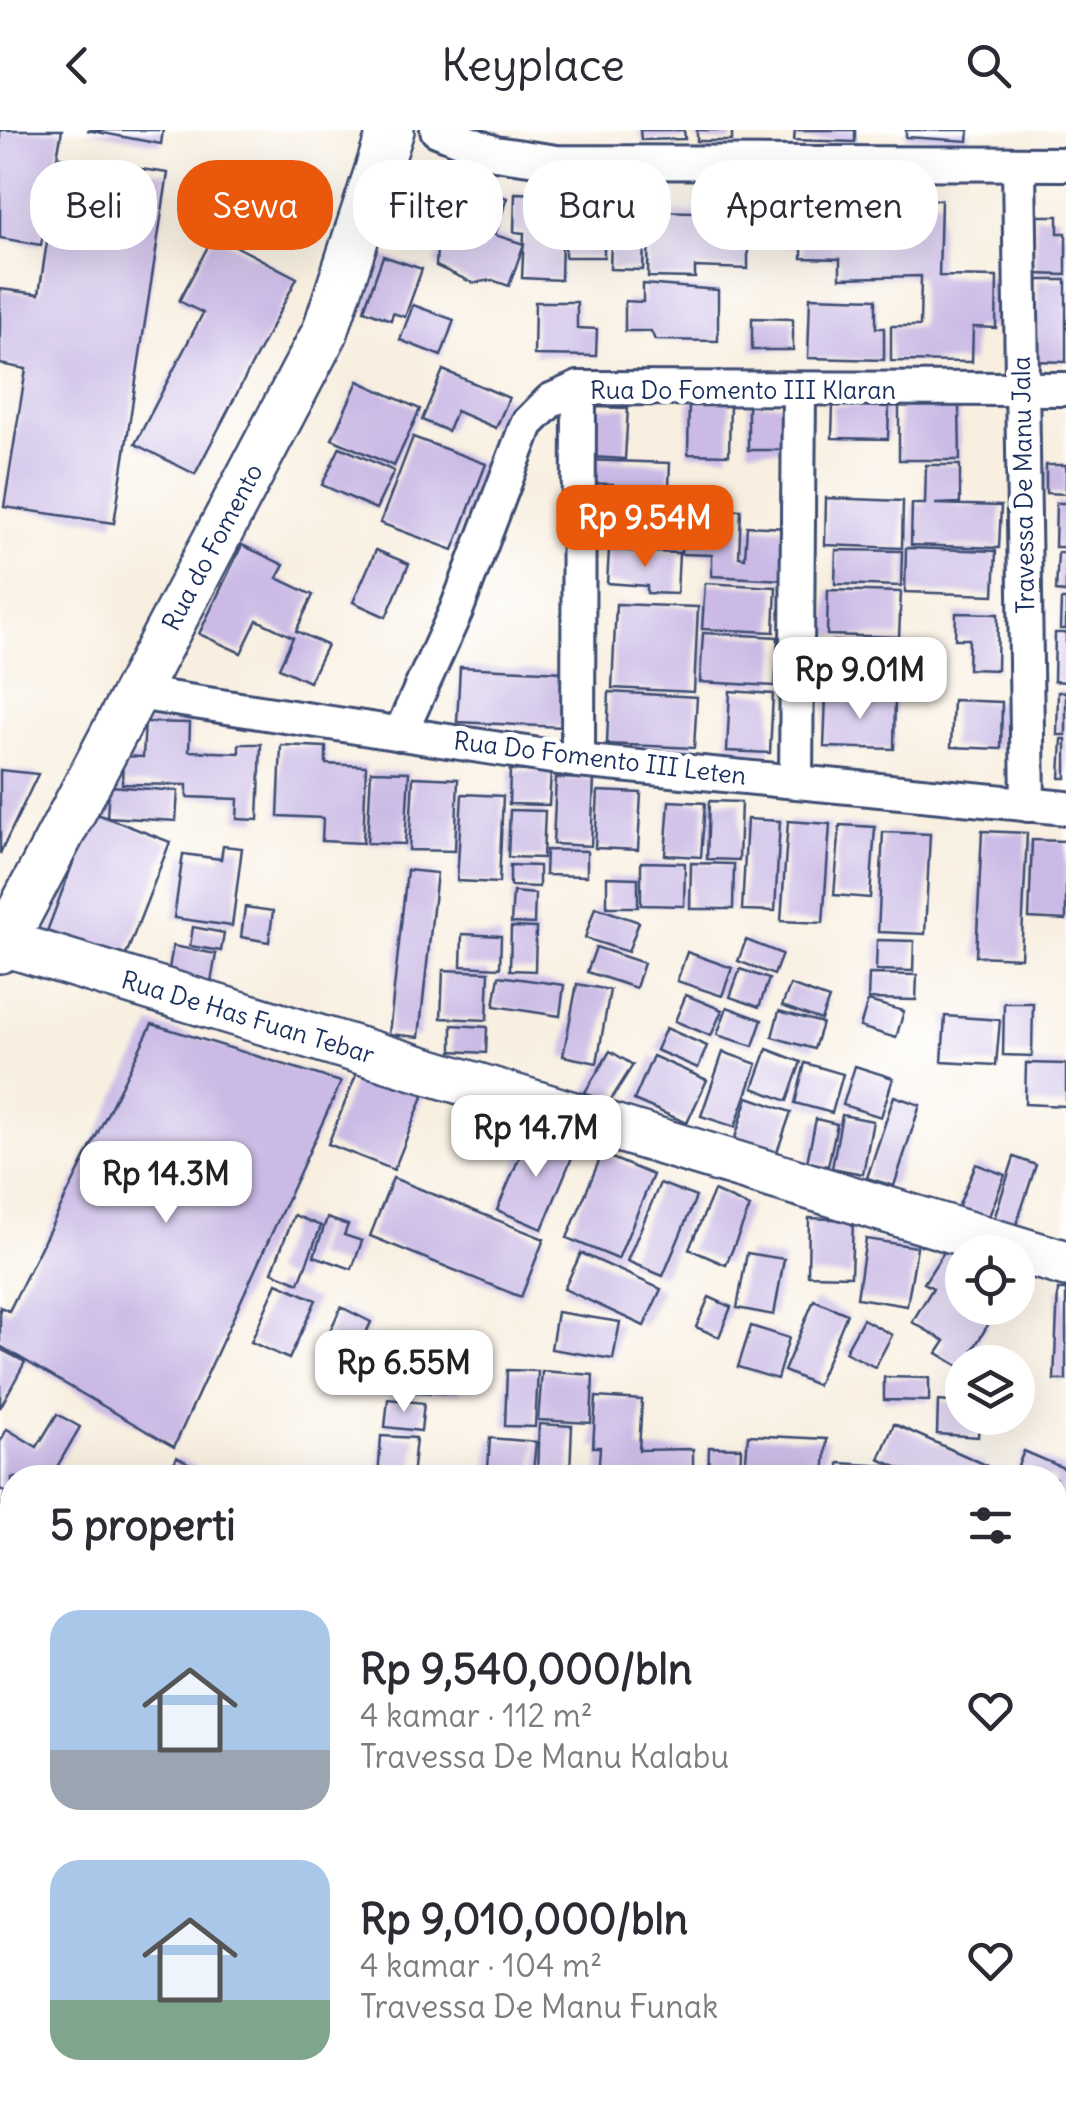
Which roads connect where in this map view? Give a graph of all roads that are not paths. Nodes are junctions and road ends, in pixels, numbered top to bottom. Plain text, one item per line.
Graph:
1 (391, 130) edge
2 (437, 130) edge
3 (1019, 164) junction
4 (1066, 164) edge
5 (579, 388) junction
6 (1066, 389) edge
7 (799, 390) junction
8 (1021, 391) junction
9 (136, 693) junction
10 (400, 734) junction
11 (578, 761) junction
12 (796, 780) junction
13 (1028, 805) junction
14 (1066, 808) edge
15 (2, 947) edge
16 (1066, 1264) edge

1 - 9 street, Rua do Fomento
2 - 3 street
3 - 4 street
3 - 8 street, Travessa De Manu Jala
5 - 7 street, Rua Do Fomento III Klaran
5 - 10 street, Rua Do Fomento III Klaran
5 - 11 street
6 - 8 street, Rua Do Fomento III Klaran
7 - 8 street, Rua Do Fomento III Klaran
7 - 12 street
8 - 13 street, Travessa De Manu Jala
9 - 10 street, Rua Do Fomento III Leten
9 - 15 street, Rua do Fomento
10 - 11 street, Rua Do Fomento III Leten
11 - 12 street, Rua Do Fomento III Leten
12 - 13 street, Rua Do Fomento III Leten
13 - 14 street, Rua Do Fomento III Leten
15 - 16 street, Rua De Has Fuan Tebar

